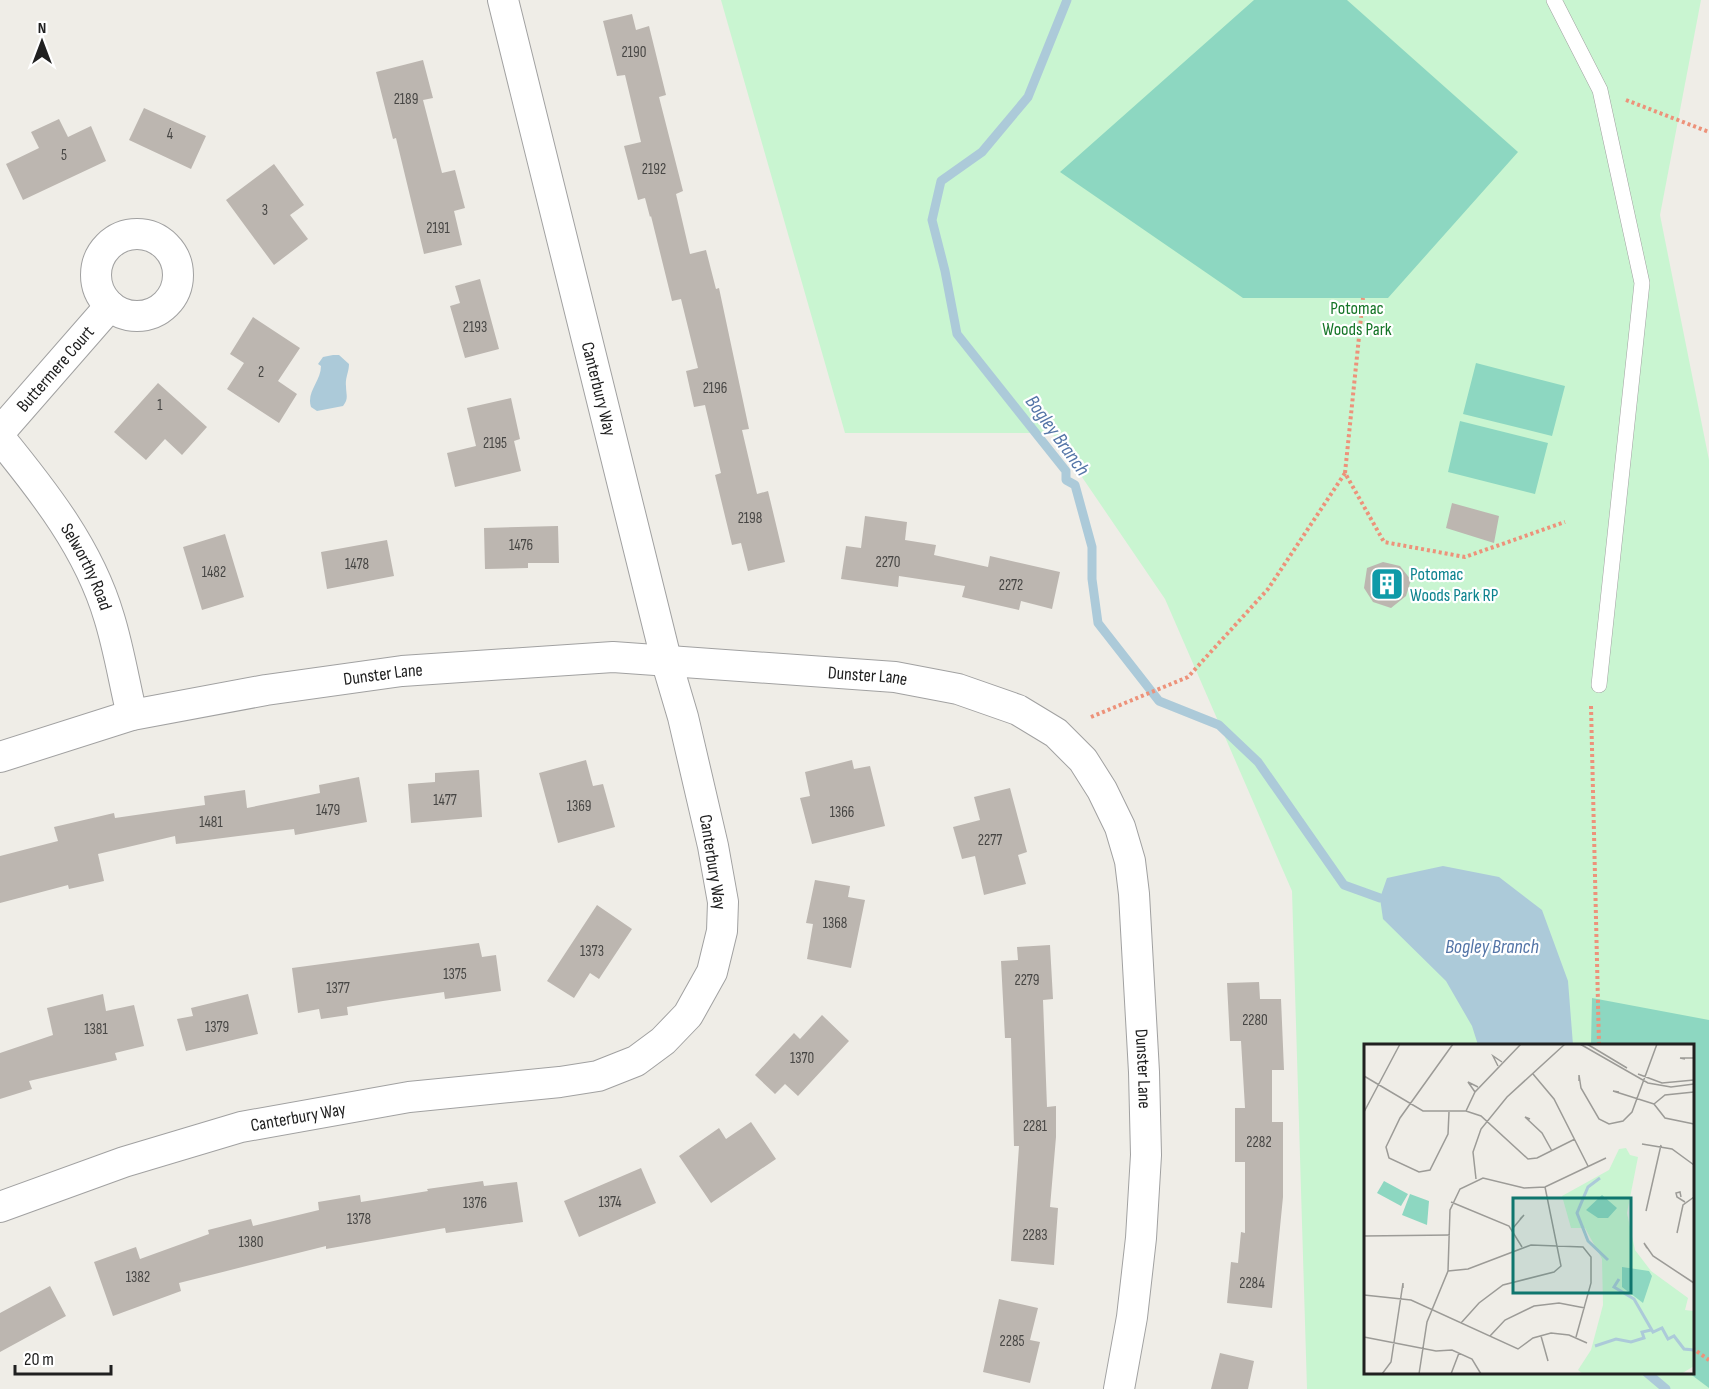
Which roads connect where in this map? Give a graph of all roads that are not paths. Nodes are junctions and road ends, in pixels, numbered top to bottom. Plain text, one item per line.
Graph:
1 (503, 0) edge
2 (1554, 0) edge
3 (110, 306) dead end
4 (0, 432) edge
5 (0, 438) edge
6 (667, 663) junction
7 (1599, 685) dead end
8 (132, 715) junction
9 (0, 757) edge
10 (0, 1207) edge
11 (1119, 1389) edge

1 - 6 street, Canterbury Way
2 - 7 lane
3 - 4 street, Buttermere Court
5 - 8 street, Selworthy Road
6 - 8 street, Dunster Lane
6 - 10 street, Canterbury Way
6 - 11 street, Dunster Lane
8 - 9 street, Dunster Lane

